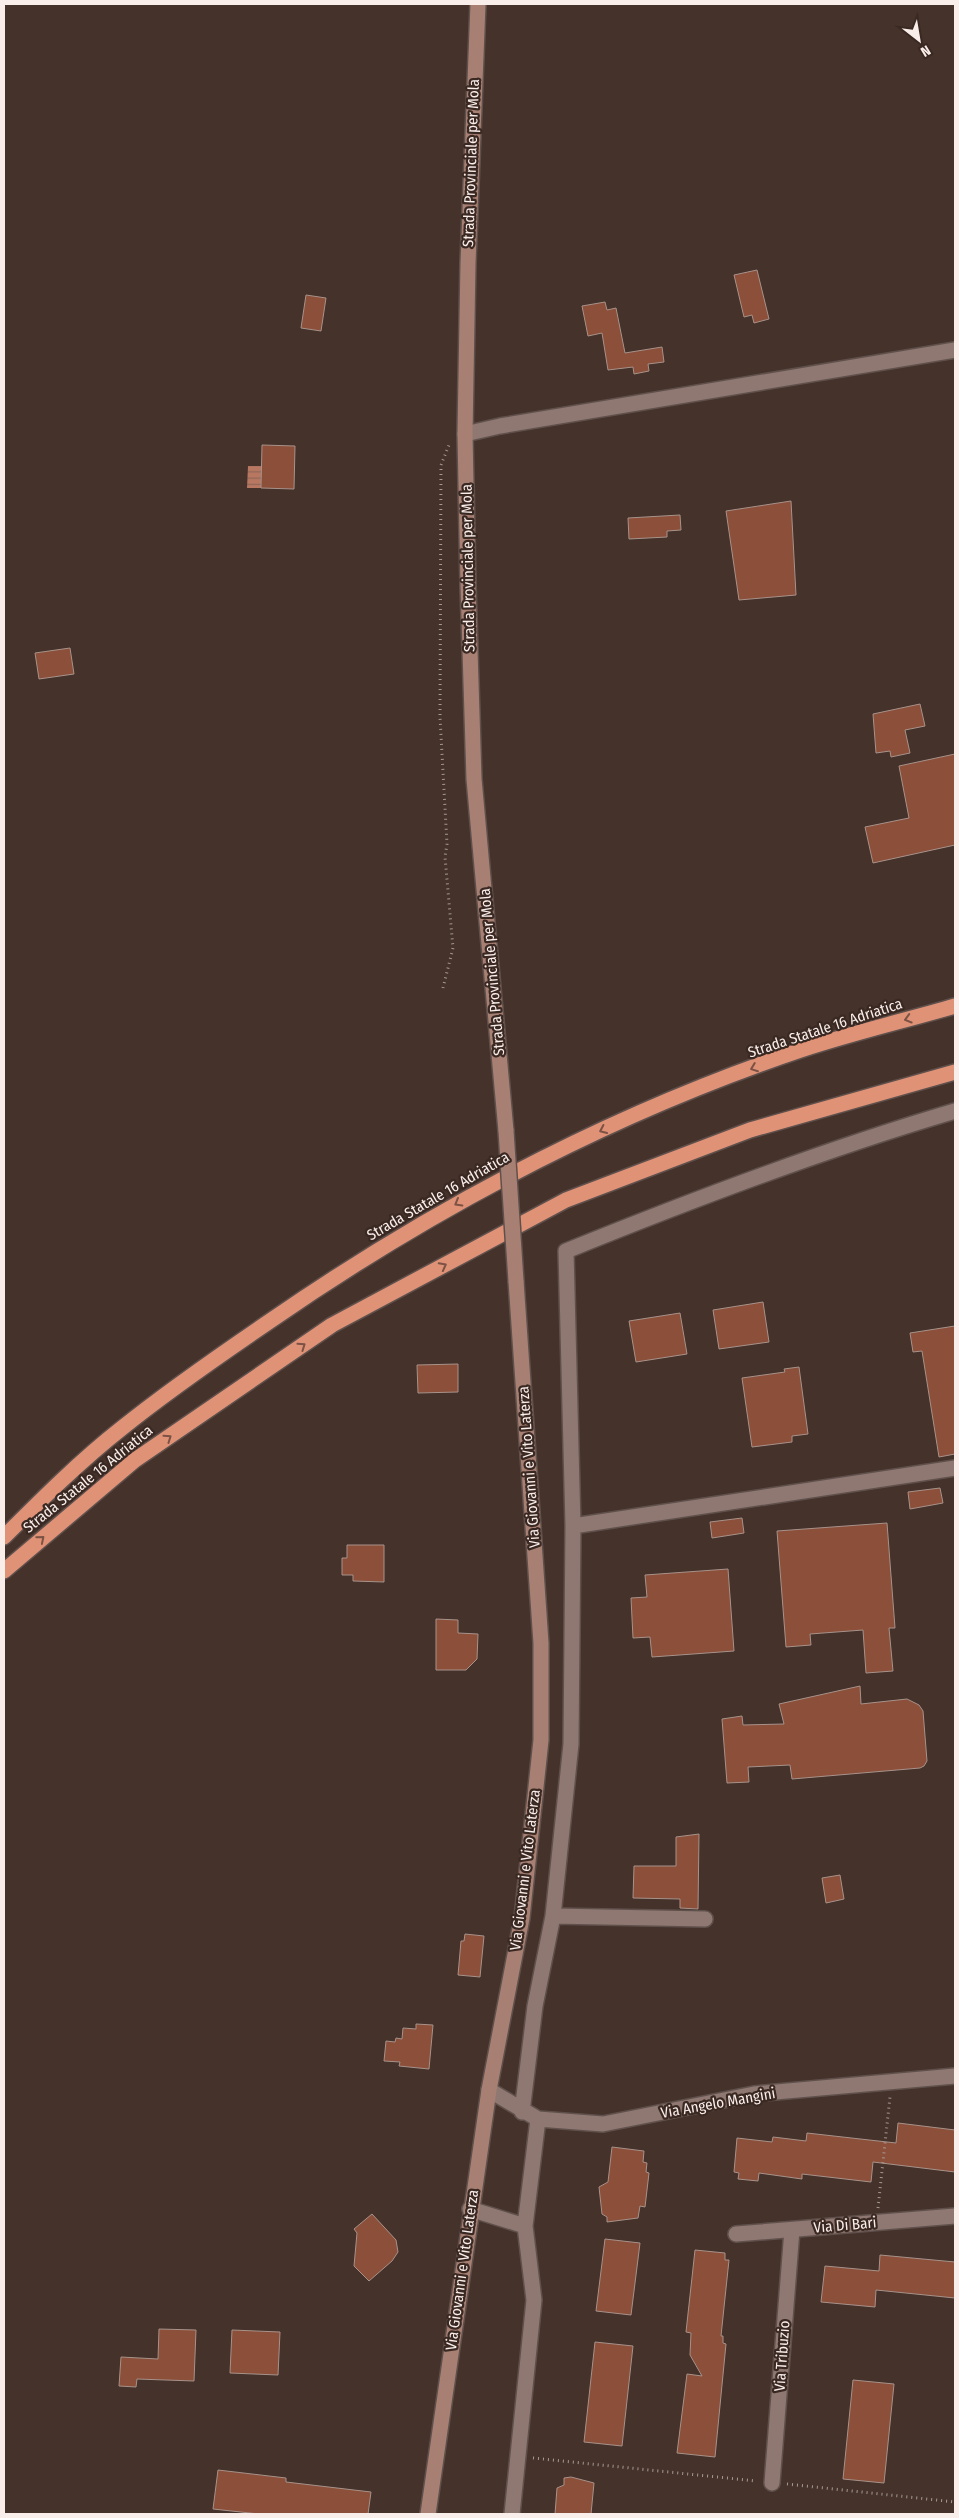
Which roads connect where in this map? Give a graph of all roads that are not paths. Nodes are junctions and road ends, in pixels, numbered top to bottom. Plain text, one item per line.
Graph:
1 (478, 4) edge
2 (955, 350) edge
3 (465, 434) junction
4 (955, 1006) edge
5 (955, 1072) edge
6 (955, 1112) edge
7 (516, 1281) joint
8 (955, 1468) edge
9 (573, 1526) junction
10 (4, 1537) edge
11 (4, 1571) edge
12 (554, 1916) junction
13 (705, 1919) dead end
14 (955, 2076) edge
15 (489, 2090) junction
16 (522, 2112) junction
17 (538, 2119) junction
18 (470, 2209) junction
19 (955, 2216) edge
20 (525, 2226) junction
21 (792, 2230) junction
22 (736, 2234) dead end
23 (772, 2483) road end
24 (428, 2514) edge
25 (512, 2514) edge

1 - 3 street, Strada Provinciale per Mola
2 - 3 street
3 - 7 street, Strada Provinciale per Mola, bridge
4 -> 10 highway, Strada Statale 16 Adriatica
11 -> 5 highway, Strada Statale 16 Adriatica
6 - 9 street
7 - 15 street, Via Giovanni e Vito Laterza
8 - 9 street
9 - 12 street
12 - 13 street
12 - 16 street
14 - 17 street, Via Angelo Mangini
15 - 16 street, Via Angelo Mangini
15 - 18 street, Via Giovanni e Vito Laterza
16 - 17 street, Via Angelo Mangini
17 - 20 street
18 - 20 street
18 - 24 street, Via Giovanni e Vito Laterza
19 - 21 street, Via Di Bari
20 - 25 street
21 - 22 street, Via Di Bari
21 - 23 street, Via Tribuzio

